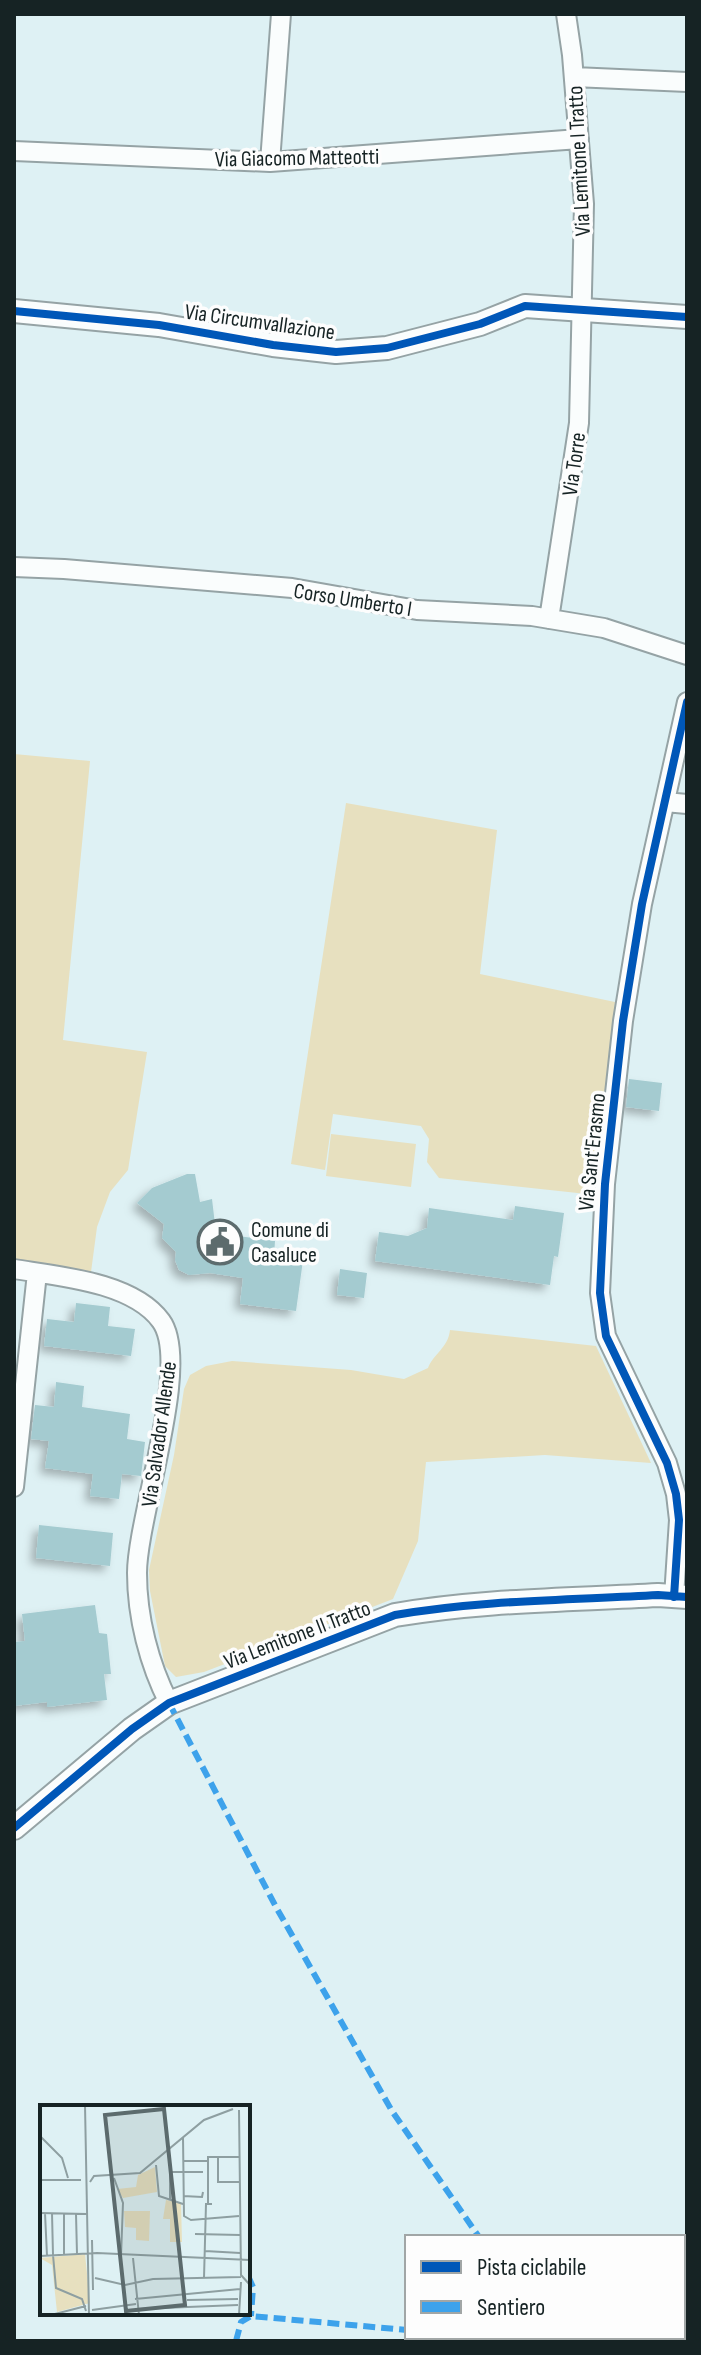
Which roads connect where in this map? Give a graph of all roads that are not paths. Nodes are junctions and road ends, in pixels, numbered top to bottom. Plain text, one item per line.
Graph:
1 (281, 14) edge
2 (566, 14) edge
3 (574, 77) junction
4 (687, 82) edge
5 (579, 139) junction
6 (14, 151) edge
7 (270, 162) junction
8 (581, 308) junction
9 (14, 311) edge
10 (687, 317) edge
11 (14, 567) edge
12 (549, 619) junction
13 (687, 655) edge
14 (687, 702) edge
15 (665, 802) junction
16 (687, 804) edge
17 (14, 1269) edge
18 (37, 1273) junction
19 (14, 1487) edge
20 (680, 1597) edge
21 (169, 1703) junction
22 (14, 1828) edge

1 - 7 street
2 - 3 street, Via Lemitone I Tratto
3 - 4 street
3 - 5 street, Via Lemitone I Tratto
5 - 7 street, Via Giacomo Matteotti
5 - 8 street, Via Lemitone I Tratto
6 - 7 street, Via Giacomo Matteotti
8 - 9 street, Via Circumvallazione
8 - 10 street, Via Circumvallazione
8 - 12 street, Via Torre
11 - 12 street, Corso Umberto I
12 - 13 street, Corso Umberto I
14 - 15 street, Via Sant'Erasmo
15 - 16 street
15 - 20 street, Via Sant'Erasmo
17 - 18 street, Via Salvador Allende
18 - 19 street
18 - 21 street, Via Salvador Allende
20 - 21 street, Via Lemitone II Tratto
21 - 22 street, Via Lemitone II Tratto

